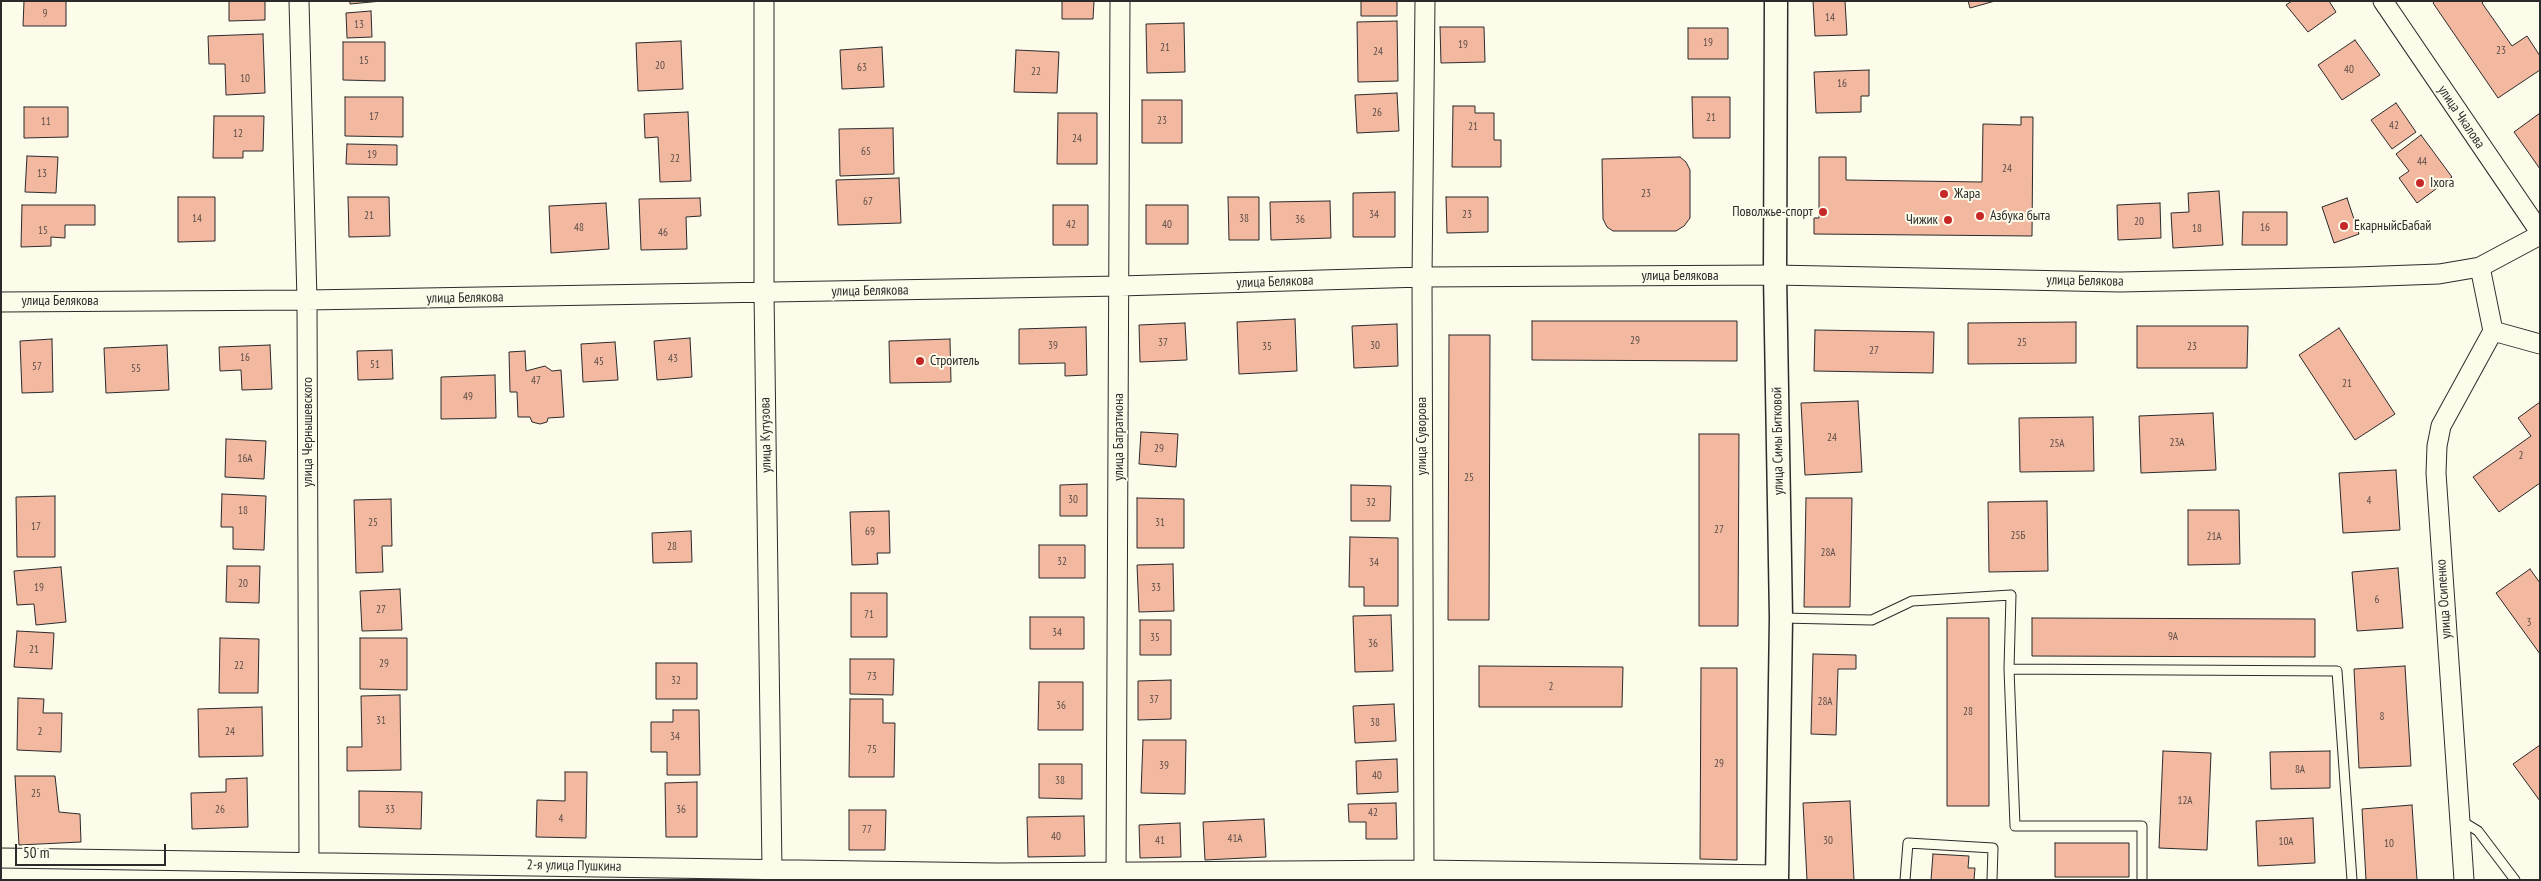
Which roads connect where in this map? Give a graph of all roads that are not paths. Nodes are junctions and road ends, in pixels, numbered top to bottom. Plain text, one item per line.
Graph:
1 (299, 1) edge
2 (764, 1) edge
3 (1120, 1) edge
4 (1424, 1) edge
5 (1776, 1) edge
6 (2383, 1) edge
7 (2540, 234) edge
8 (2480, 267) junction
9 (1775, 275) junction
10 (1422, 278) junction
11 (1120, 286) junction
12 (764, 292) junction
13 (307, 300) junction
14 (1, 302) edge
15 (2493, 331) junction
16 (2540, 344) edge
17 (1781, 618) junction
18 (2009, 669) junction
19 (2460, 820) junction
20 (1, 858) edge
21 (310, 862) junction
22 (772, 869) junction
23 (1424, 870) junction
24 (1116, 872) junction
25 (996, 876) edge
26 (1777, 877) edge
27 (1905, 880) edge
28 (1992, 880) edge
29 (2142, 880) edge
30 (2352, 880) edge
31 (2464, 880) edge
32 (2515, 880) edge

1 - 13 street, улица Чернышевского
2 - 12 street, улица Кутузова
3 - 11 street, улица Багратиона
4 - 10 street, улица Суворова
5 - 9 street, улица Симы Битковой
6 - 7 street, улица Чкалова
7 - 8 street, улица Белякова
8 - 9 street, улица Белякова
8 - 15 street
9 - 10 street, улица Белякова
9 - 17 street, улица Симы Битковой
10 - 11 street, улица Белякова
10 - 23 street, улица Суворова
11 - 12 street, улица Белякова
11 - 24 street, улица Багратиона
12 - 13 street, улица Белякова
12 - 22 street, улица Кутузова
13 - 14 street, улица Белякова
13 - 21 street, улица Чернышевского
15 - 16 street
15 - 19 street, улица Осипенко
17 - 18 lane
17 - 26 street, улица Симы Битковой
18 - 29 lane
18 - 30 lane
19 - 31 street, улица Осипенко
19 - 32 lane
20 - 21 street, 2-я улица Пушкина
21 - 22 street, 2-я улица Пушкина
22 - 25 street, 2-я улица Пушкина
23 - 24 street, 2-я улица Пушкина
23 - 26 street, 2-я улица Пушкина
24 - 25 street, 2-я улица Пушкина
27 - 28 lane

